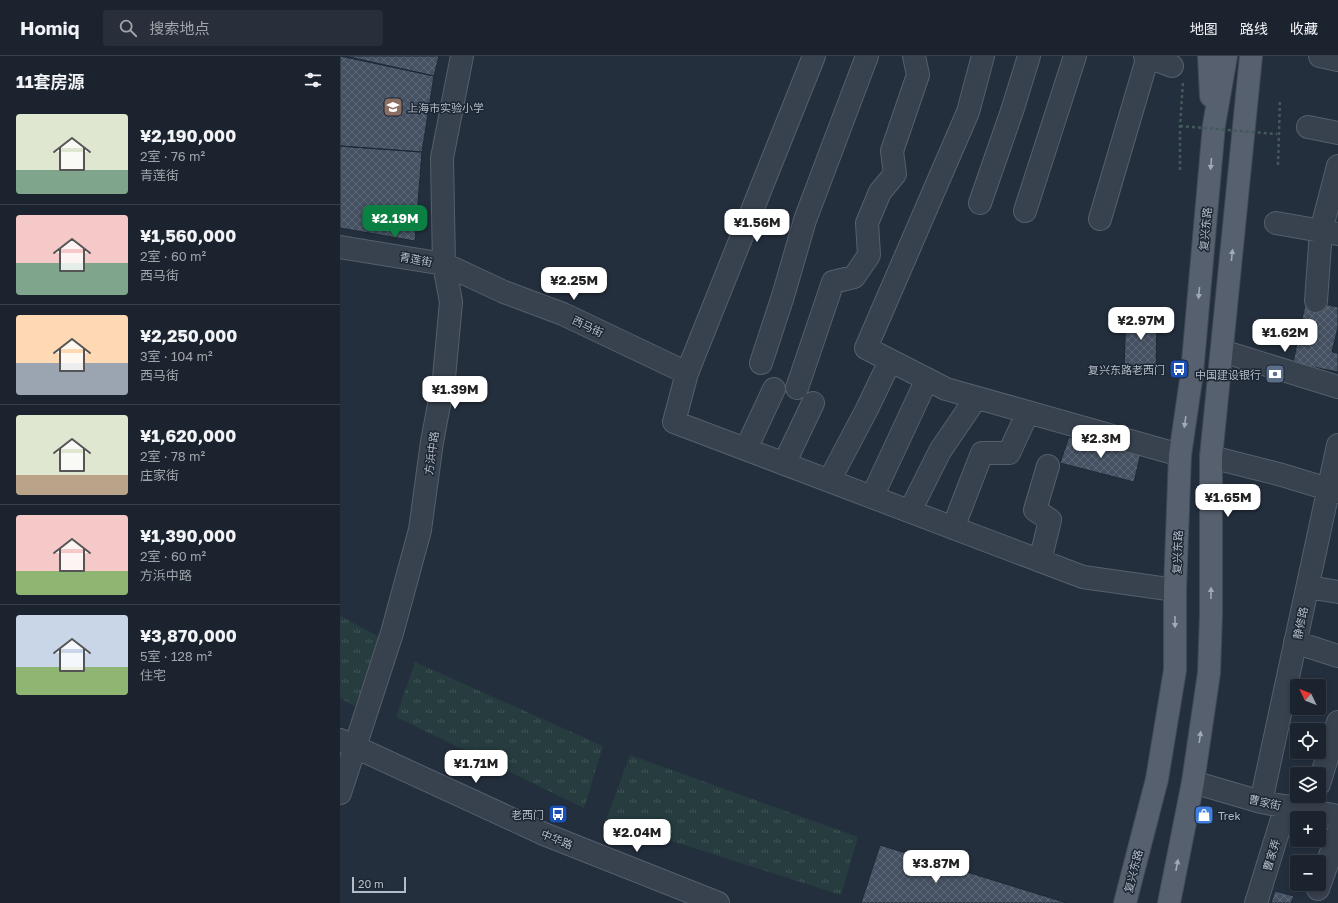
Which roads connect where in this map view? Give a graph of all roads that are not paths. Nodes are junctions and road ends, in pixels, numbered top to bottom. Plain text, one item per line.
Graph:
1 (462, 56) edge
2 (814, 56) edge
3 (867, 56) edge
4 (914, 56) edge
5 (984, 56) edge
6 (1029, 56) edge
7 (1075, 56) edge
8 (1147, 56) edge
9 (1209, 56) edge
10 (1226, 56) edge
11 (1251, 56) edge
12 (1260, 56) edge
13 (1320, 56) edge
14 (1338, 60) edge
15 (1172, 66) dead end
16 (1214, 125) junction
17 (1244, 126) junction
18 (1308, 127) dead end
19 (1338, 133) edge
20 (1338, 166) edge
21 (980, 203) dead end
22 (1026, 211) dead end
23 (1100, 219) dead end
24 (1276, 223) dead end
25 (1329, 232) edge
26 (340, 247) edge
27 (444, 264) junction
28 (1316, 301) dead end
29 (1222, 351) junction
30 (890, 360) junction
31 (761, 363) dead end
32 (687, 373) junction
33 (926, 379) junction
34 (1338, 387) edge
35 (797, 388) dead end
36 (774, 389) dead end
37 (976, 398) junction
38 (813, 403) dead end
39 (1028, 412) junction
40 (1338, 444) edge
41 (746, 449) junction
42 (1180, 455) junction
43 (1211, 457) junction
44 (784, 464) junction
45 (1048, 466) dead end
46 (829, 481) junction
47 (1333, 491) edge
48 (872, 497) junction
49 (910, 511) junction
50 (953, 528) junction
51 (1040, 561) junction
52 (1308, 587) junction
53 (1175, 590) junction
54 (1338, 592) edge
55 (1296, 642) junction
56 (1338, 656) edge
57 (1338, 722) edge
58 (347, 744) edge
59 (1324, 767) edge
60 (1193, 782) junction
61 (340, 793) edge
62 (1261, 802) junction
63 (1313, 804) edge
64 (1286, 806) junction
65 (1338, 816) edge
66 (1338, 833) edge
67 (1326, 867) edge
68 (718, 903) edge
69 (1125, 903) edge
70 (1169, 903) edge
71 (1256, 903) edge

1 - 27 street, 方浜中路
2 - 32 street
3 - 31 street
4 - 35 street
5 - 30 street
6 - 21 street
7 - 22 street
8 - 15 street
8 - 23 street
9 - 16 main road, 复兴东路
10 - 16 main road, 复兴东路
11 - 17 main road
12 - 17 main road
13 - 14 street
16 -> 42 main road, 复兴东路
29 -> 17 main road
18 - 19 street
20 - 25 street
24 - 25 street
25 - 28 street
26 - 27 street, 青莲街
27 - 32 street, 西马街
27 - 58 street, 方浜中路
29 - 34 street
29 - 43 main road
30 - 33 street
30 - 46 street
32 - 41 street
33 - 37 street
33 - 48 street
36 - 41 street
37 - 39 street
37 - 49 street
38 - 44 street
39 - 42 street
39 - 50 street
40 - 47 street, 静修路
41 - 44 street
42 - 53 main road, 复兴东路
43 - 47 street
60 -> 43 main road
44 - 46 street
45 - 51 street
46 - 48 street
47 - 52 street, 静修路
48 - 49 street
49 - 50 street
50 - 51 street
51 - 53 street
52 - 54 street
52 - 55 street, 静修路
53 -> 69 main road, 复兴东路
55 - 56 street
55 - 62 street, 静修路
57 - 59 street
58 - 61 street, 方浜中路
58 - 68 street, 中华路
60 - 62 street, 曹家街
70 -> 60 main road
62 - 64 street, 曹家街
63 - 64 street, 曹家街
63 - 65 street, 曹家街
64 - 71 street, 曹家弄
66 - 67 street

